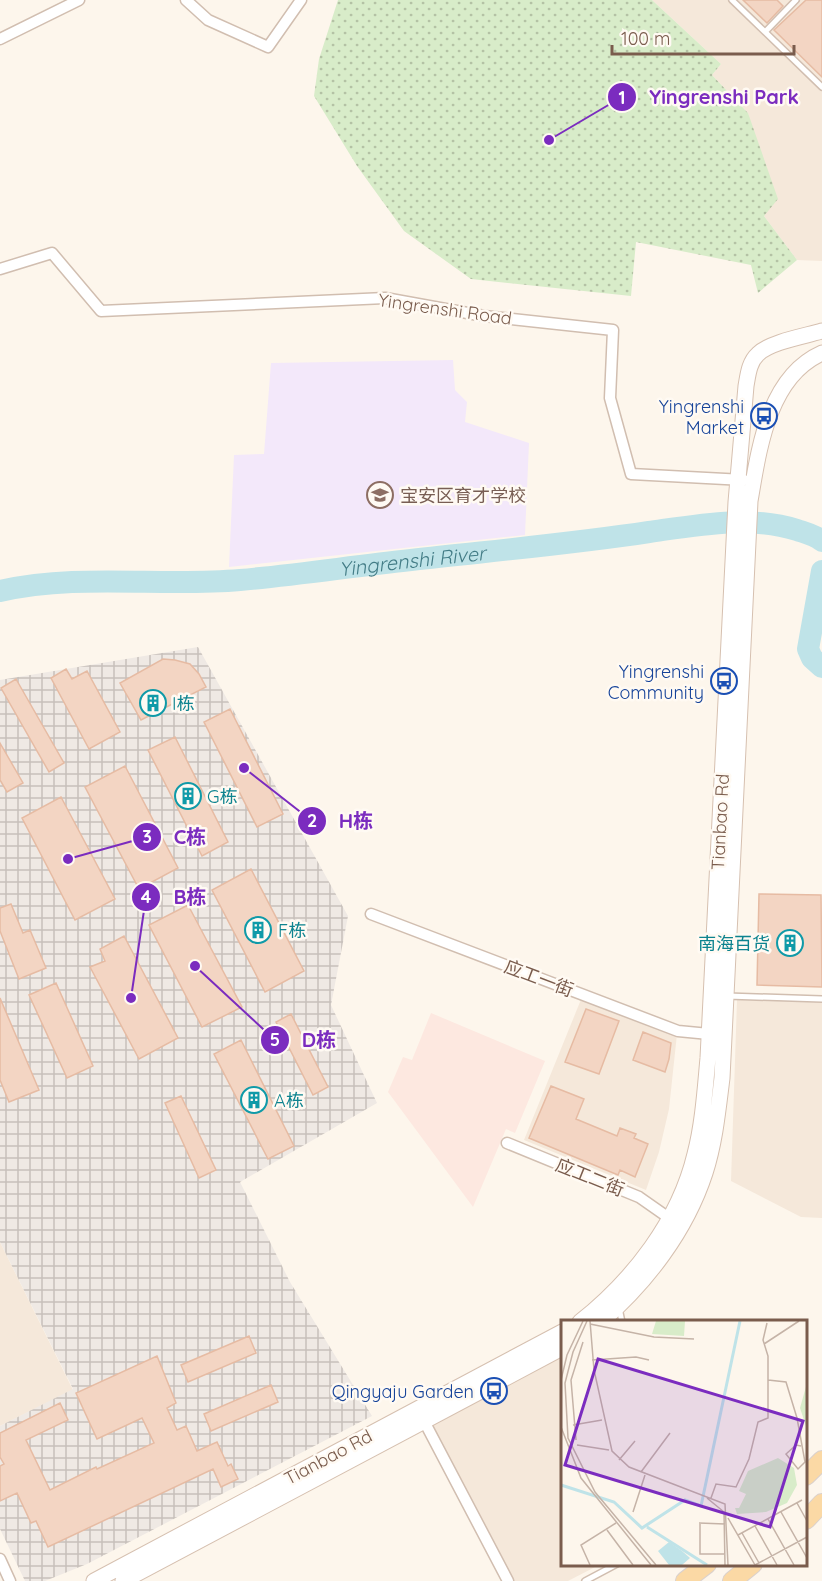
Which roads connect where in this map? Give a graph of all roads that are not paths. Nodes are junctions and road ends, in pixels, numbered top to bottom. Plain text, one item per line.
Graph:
1 (78, 0) edge
2 (186, 0) edge
3 (301, 0) edge
4 (732, 0) edge
5 (796, 0) edge
6 (765, 32) junction
7 (0, 39) edge
8 (822, 87) edge
9 (0, 269) edge
10 (822, 331) edge
11 (822, 353) edge
12 (746, 481) junction
13 (741, 545) junction
14 (371, 915) dead end
15 (725, 996) junction
16 (822, 999) edge
17 (709, 1034) junction
18 (507, 1143) dead end
19 (669, 1218) junction
20 (620, 1314) edge
21 (582, 1320) edge
22 (606, 1320) edge
23 (561, 1333) edge
24 (561, 1349) edge
25 (424, 1421) junction
26 (822, 1460) edge
27 (807, 1475) edge
28 (822, 1503) edge
29 (807, 1519) edge
30 (0, 1559) edge
31 (613, 1566) edge
32 (705, 1566) edge
33 (751, 1566) edge
34 (10, 1581) edge
35 (94, 1581) edge
36 (123, 1581) edge
37 (508, 1581) edge
38 (585, 1581) edge
39 (686, 1581) edge
40 (732, 1581) edge

1 - 7 street
2 - 3 street
4 - 6 lane
5 - 6 lane
6 - 8 lane
9 - 12 street, Yingrenshi Road
10 - 12 street, Tianbao Rd
11 - 12 street, Tianbao Rd
12 - 13 street, Tianbao Rd
13 - 15 street, Tianbao Rd
13 - 17 street, Tianbao Rd
14 - 17 street, 应工一街
15 - 16 lane
15 - 20 street, Tianbao Rd
17 - 19 street, Tianbao Rd
18 - 19 street, 应工二街
19 - 21 street, Tianbao Rd
20 - 22 street, Tianbao Rd
23 - 35 street, Tianbao Rd
24 - 25 street, Tianbao Rd
25 - 36 street, Tianbao Rd
25 - 37 street
26 - 27 main road
28 - 29 main road
30 - 34 street
31 - 38 lane
32 - 39 main road
33 - 40 main road

